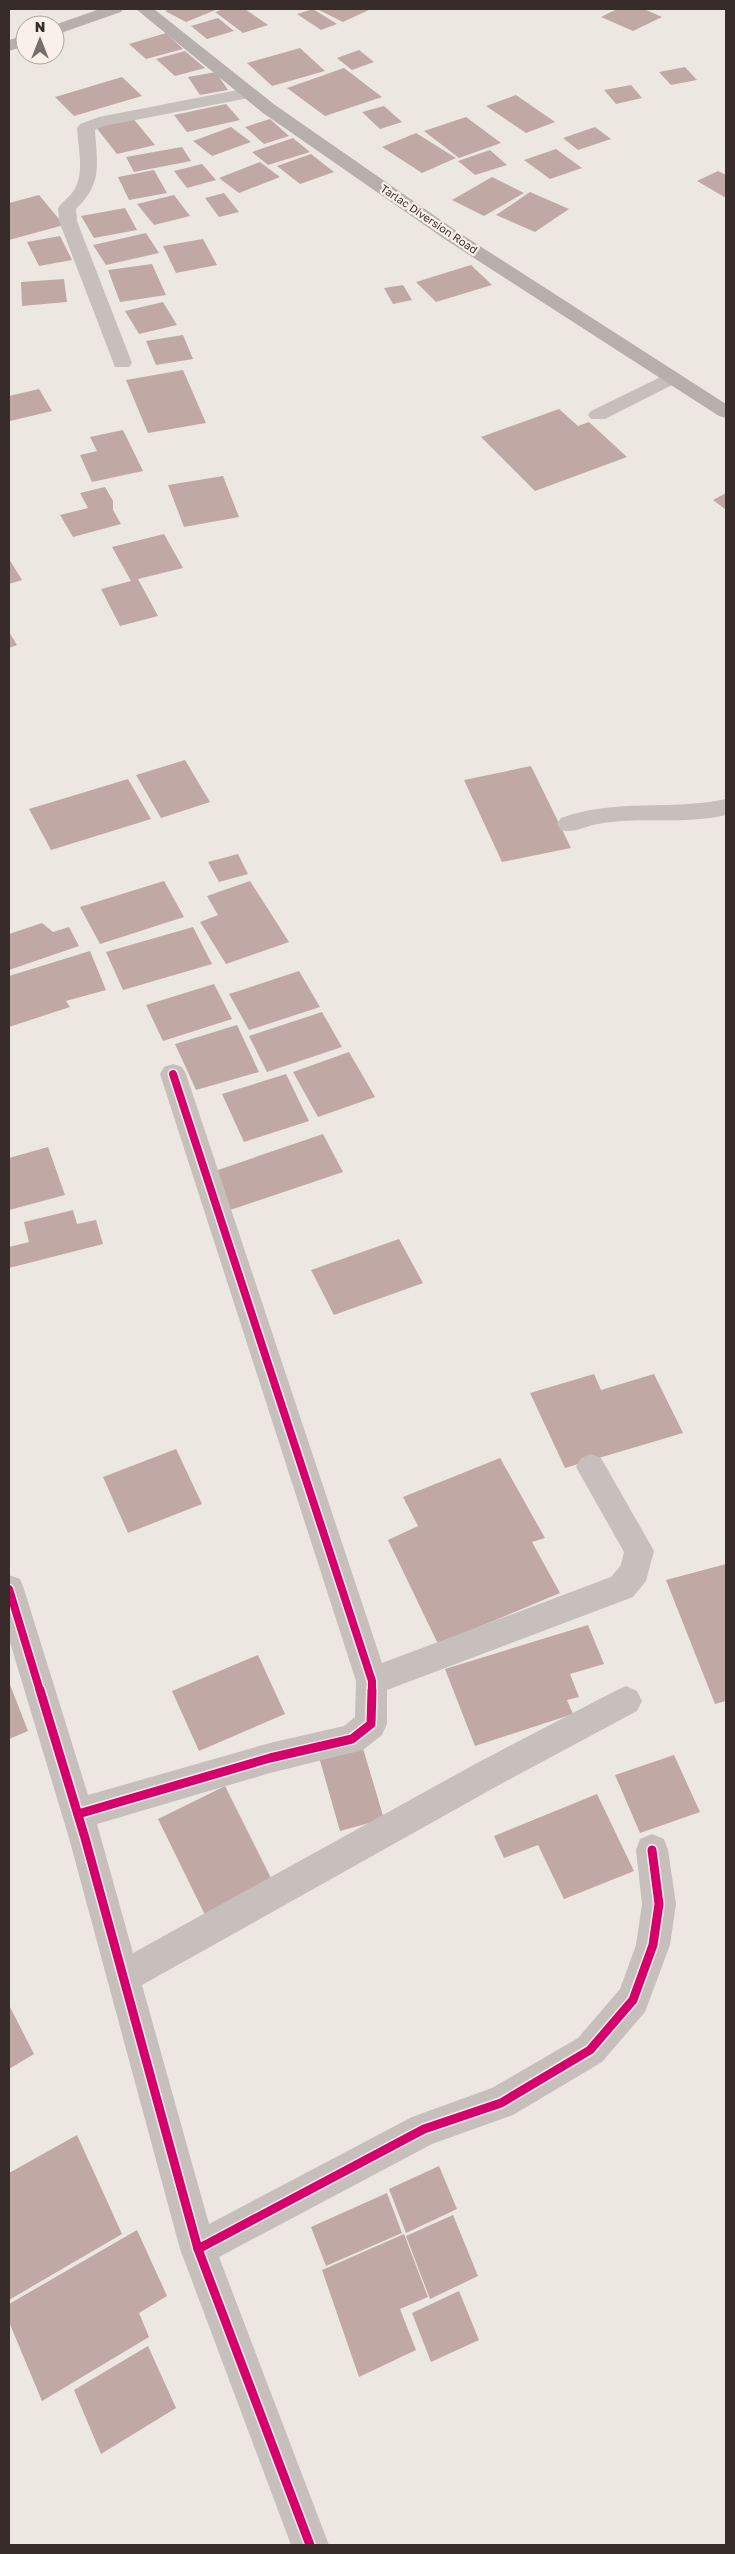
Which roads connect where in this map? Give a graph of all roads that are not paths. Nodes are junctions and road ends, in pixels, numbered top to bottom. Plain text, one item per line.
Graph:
1 (115, 9) edge
2 (144, 9) edge
3 (65, 26) edge
4 (248, 94) junction
5 (122, 363) dead end
6 (671, 378) junction
7 (726, 412) edge
8 (598, 415) dead end
9 (726, 807) edge
10 (569, 824) dead end
11 (173, 1074) dead end
12 (591, 1467) dead end
13 (9, 1589) edge
14 (372, 1681) junction
15 (626, 1701) dead end
16 (78, 1814) junction
17 (652, 1850) dead end
18 (124, 1977) junction
19 (198, 2249) junction
20 (310, 2545) edge

1 - 3 main road
2 - 4 main road, Tarlac Diversion Road
4 - 5 street
4 - 6 main road, Tarlac Diversion Road
6 - 7 main road, Tarlac Diversion Road
6 - 8 street
9 - 10 street
11 - 14 street
12 - 14 street
13 - 16 street
14 - 16 street
15 - 18 street
16 - 18 street
17 - 19 street
18 - 19 street
19 - 20 street

